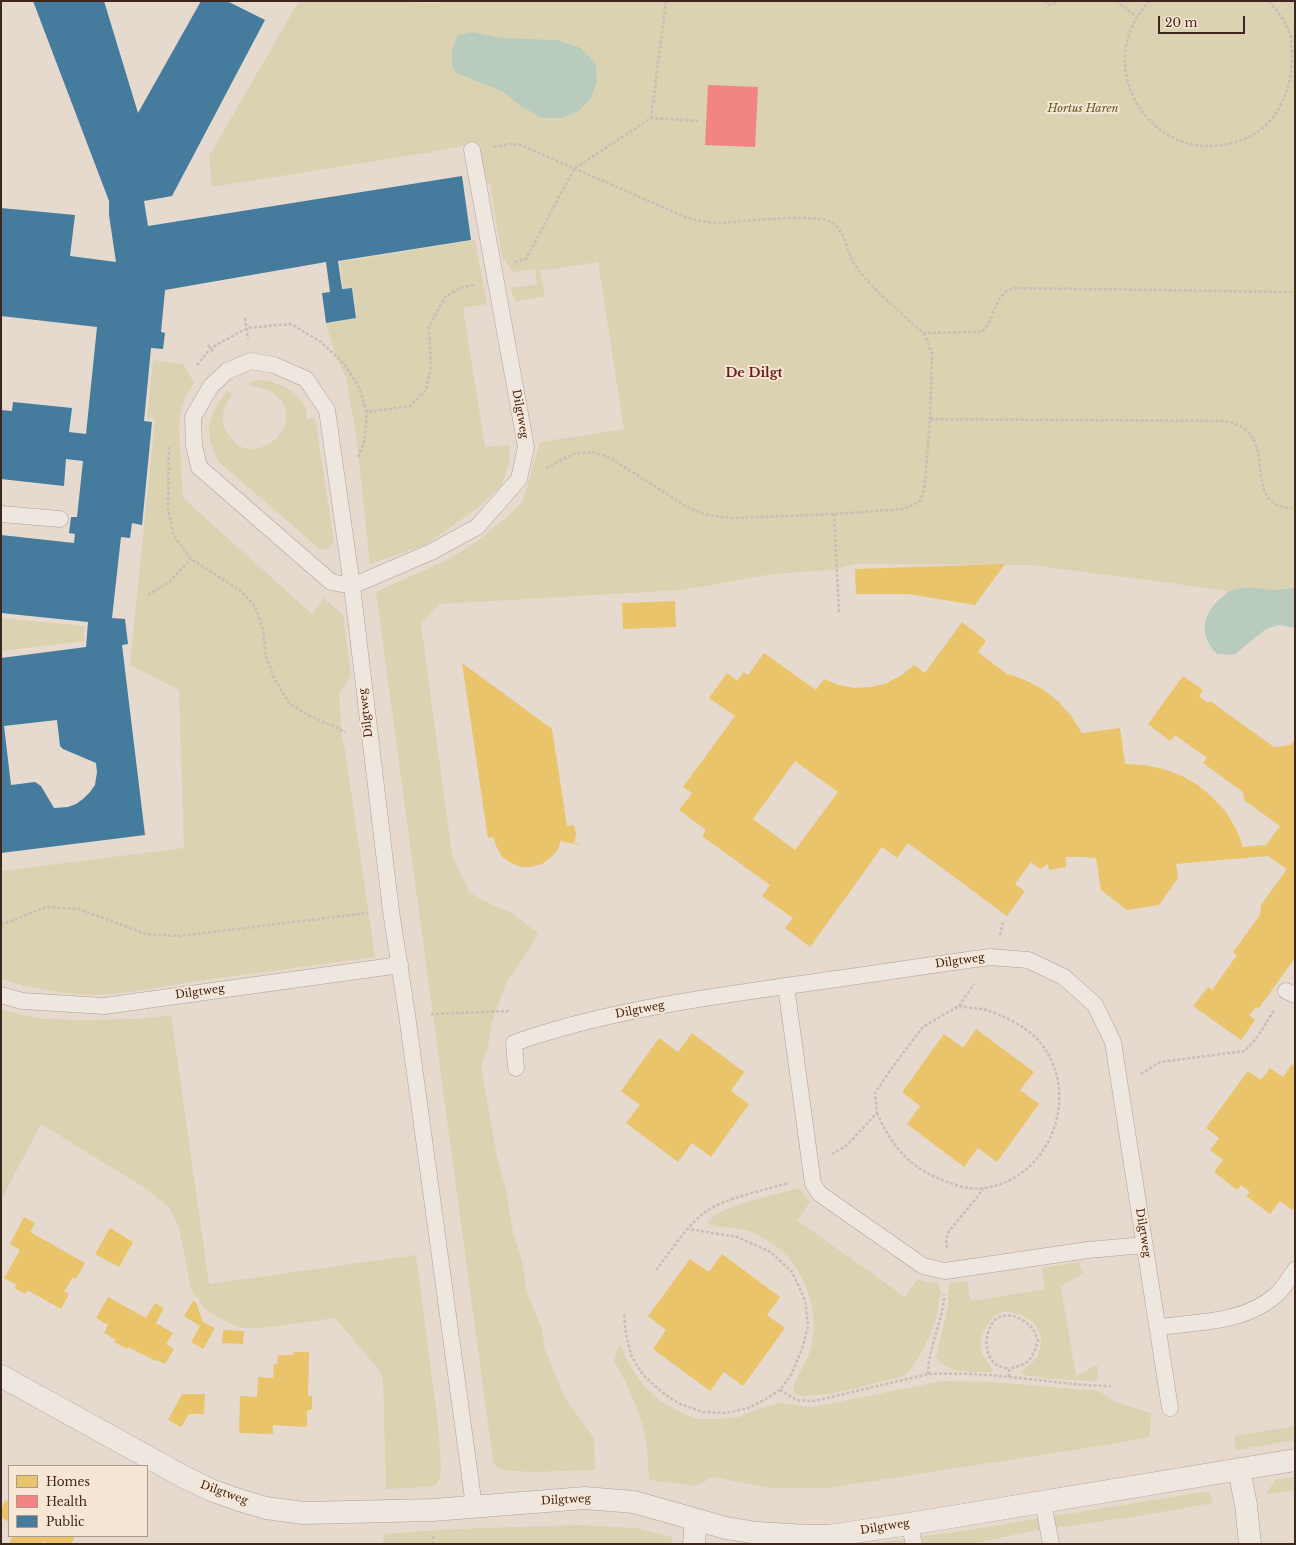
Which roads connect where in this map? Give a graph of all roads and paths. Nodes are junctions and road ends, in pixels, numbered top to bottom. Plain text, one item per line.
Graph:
1 (666, 1) edge
2 (1045, 1) edge
3 (1059, 1) edge
4 (1116, 1) edge
5 (1150, 1) edge
6 (1269, 1) edge
7 (1137, 17) junction
8 (651, 118) junction
9 (700, 121) dead end
10 (472, 150) joint
11 (574, 169) junction
12 (495, 274) junction
13 (1295, 292) edge
14 (924, 333) junction
15 (193, 369) dead end
16 (930, 419) junction
17 (169, 442) dead end
18 (519, 479) junction
19 (1295, 508) edge
20 (1, 514) edge
21 (834, 514) junction
22 (60, 519) dead end
23 (191, 559) junction
24 (352, 586) junction
25 (148, 595) dead end
26 (839, 612) dead end
27 (370, 743) junction
28 (391, 911) junction
29 (1, 925) edge
30 (400, 965) junction
31 (975, 981) dead end
32 (786, 986) junction
33 (1290, 993) edge
34 (1, 995) edge
35 (959, 1006) junction
36 (510, 1011) dead end
37 (407, 1015) junction
38 (516, 1068) dead end
39 (1122, 1099) junction
40 (877, 1113) junction
41 (826, 1159) dead end
42 (790, 1183) dead end
43 (688, 1228) junction
44 (1145, 1245) junction
45 (656, 1270) dead end
46 (1295, 1270) edge
47 (624, 1315) dead end
48 (1158, 1327) junction
49 (1009, 1369) junction
50 (1, 1376) edge
51 (1009, 1377) junction
52 (1111, 1386) dead end
53 (780, 1390) junction
54 (1170, 1408) dead end
55 (1295, 1460) edge
56 (1239, 1468) junction
57 (1043, 1502) junction
58 (474, 1506) junction
59 (696, 1520) junction
60 (911, 1534) edge
61 (784, 1540) edge
62 (694, 1544) edge
63 (1051, 1544) edge
64 (1250, 1544) edge

1 - 8 path
2 - 3 path
4 - 7 path
5 - 7 path
6 - 7 path
8 - 9 path
8 - 11 path
10 - 11 path
10 - 12 lane, Dilgtweg
11 - 12 path
11 - 14 path
12 - 15 path
12 - 18 lane, Dilgtweg
13 - 14 path
14 - 16 path
16 - 19 path
16 - 21 path
17 - 23 path
18 - 21 path
18 - 24 lane, Dilgtweg
20 - 22 lane
21 - 26 path
23 - 25 path
23 - 27 path
24 - 24 lane, Dilgtweg
24 - 27 lane, Dilgtweg
27 - 28 lane, Dilgtweg
28 - 29 path
28 - 30 lane, Dilgtweg
30 - 34 lane, Dilgtweg
30 - 37 lane, Dilgtweg
31 - 35 path
32 - 38 lane, Dilgtweg
32 - 39 lane, Dilgtweg
32 - 44 lane
33 - 39 path
35 - 40 path
35 - 40 path
36 - 37 path
37 - 58 lane, Dilgtweg
39 - 44 lane, Dilgtweg
40 - 41 path
42 - 43 path
43 - 45 path
43 - 53 path
44 - 48 lane, Dilgtweg
46 - 48 lane
47 - 53 path
48 - 54 lane, Dilgtweg
49 - 49 path
49 - 51 path
50 - 58 street, Dilgtweg
51 - 52 path
51 - 53 path
55 - 56 street, Dilgtweg
56 - 57 street, Dilgtweg
56 - 64 street
57 - 60 street, Dilgtweg
57 - 63 lane
58 - 59 street, Dilgtweg
59 - 61 street, Dilgtweg
59 - 62 street
60 - 61 street, Dilgtweg

